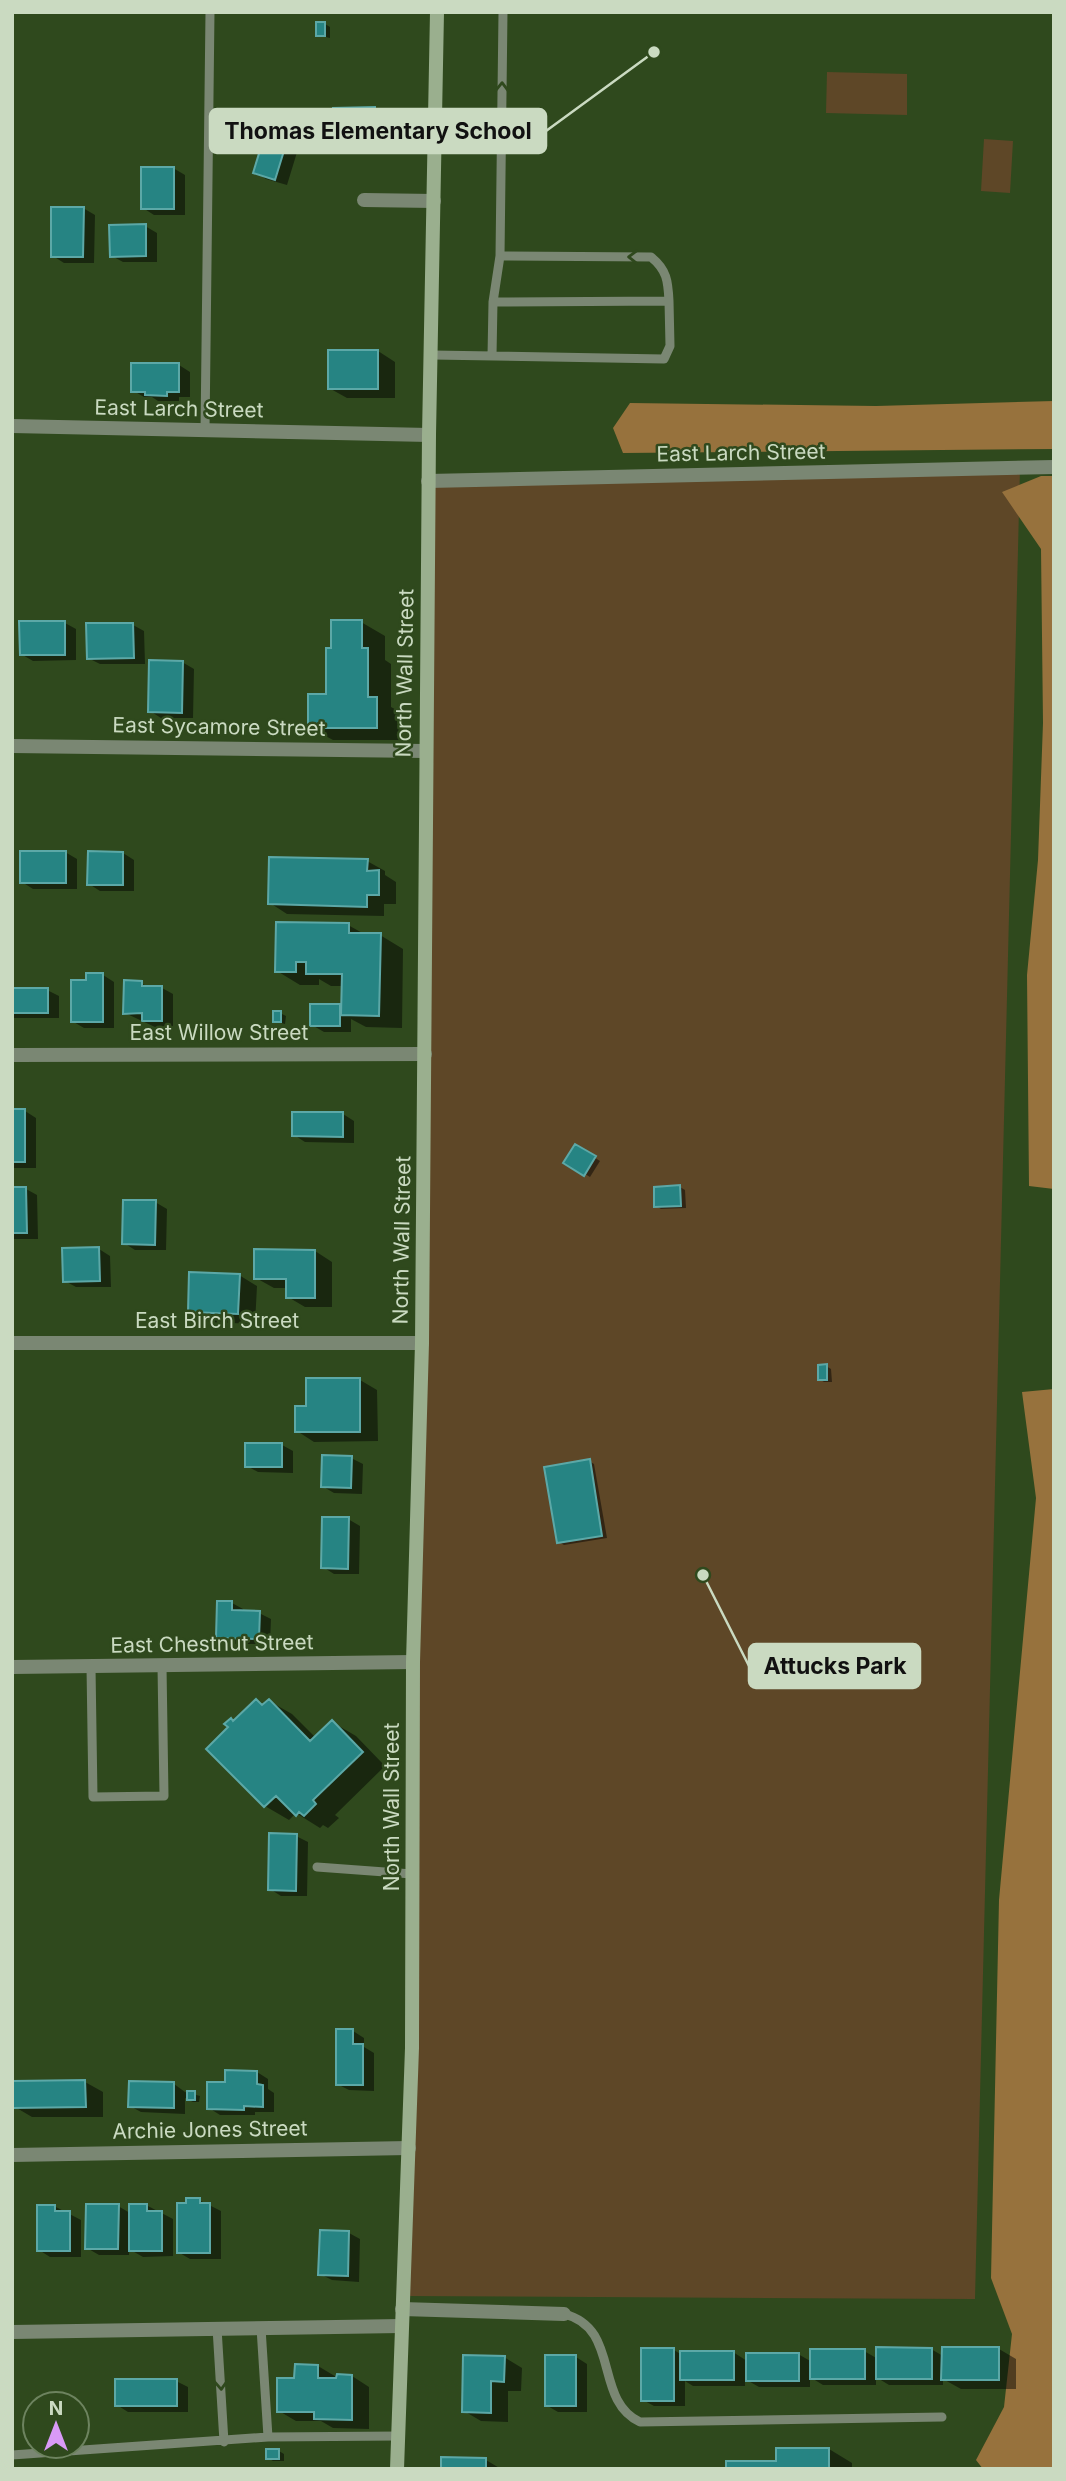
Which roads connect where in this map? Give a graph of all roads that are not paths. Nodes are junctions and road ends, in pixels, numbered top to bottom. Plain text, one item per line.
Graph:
1 (210, 12) edge
2 (437, 12) edge
3 (503, 12) edge
4 (364, 200) dead end
5 (434, 201) junction
6 (500, 256) junction
7 (669, 301) junction
8 (494, 302) junction
9 (432, 355) junction
10 (492, 356) junction
11 (12, 426) edge
12 (205, 431) junction
13 (429, 435) junction
14 (1054, 467) edge
15 (428, 481) junction
16 (12, 746) edge
17 (425, 751) junction
18 (425, 1054) junction
19 (12, 1055) edge
20 (12, 1343) edge
21 (422, 1343) junction
22 (413, 1662) junction
23 (162, 1666) junction
24 (12, 1667) edge
25 (91, 1667) junction
26 (317, 1867) dead end
27 (412, 1874) junction
28 (409, 2148) junction
29 (12, 2155) edge
30 (402, 2309) junction
31 (564, 2314) joint
32 (401, 2326) junction
33 (217, 2328) junction
34 (261, 2328) junction
35 (12, 2332) edge
36 (942, 2417) dead end
37 (398, 2436) junction
38 (268, 2437) junction
39 (224, 2442) junction
40 (12, 2455) edge
41 (397, 2469) edge

1 - 12 lane
2 - 5 street, North Wall Street
6 -> 3 lane
4 - 5 street
5 - 9 street, North Wall Street
7 -> 6 lane
6 - 8 lane
7 - 8 lane
7 - 10 lane
8 - 10 lane
9 - 10 lane
9 - 13 street, North Wall Street
11 - 12 street, East Larch Street
12 - 13 street, East Larch Street
13 - 15 street, North Wall Street
14 - 15 street, East Larch Street
15 - 17 street, North Wall Street
16 - 17 street, East Sycamore Street
17 - 18 street, North Wall Street
18 - 19 street, East Willow Street
18 - 21 street, North Wall Street
20 - 21 street, East Birch Street
21 - 22 street, North Wall Street
22 - 23 street, East Chestnut Street
22 - 27 street, North Wall Street
23 - 25 street, East Chestnut Street
23 - 25 lane
24 - 25 street, East Chestnut Street
26 - 27 lane
27 - 28 street, North Wall Street
28 - 29 street, Archie Jones Street
28 - 30 street, North Wall Street
30 - 31 street
30 - 32 street, North Wall Street
31 - 36 lane
32 - 34 street
32 - 37 street, North Wall Street
33 - 34 street
33 - 35 street
33 -> 39 lane
34 - 38 lane
37 - 38 lane
37 - 41 street, North Wall Street
38 - 39 lane
39 - 40 lane

